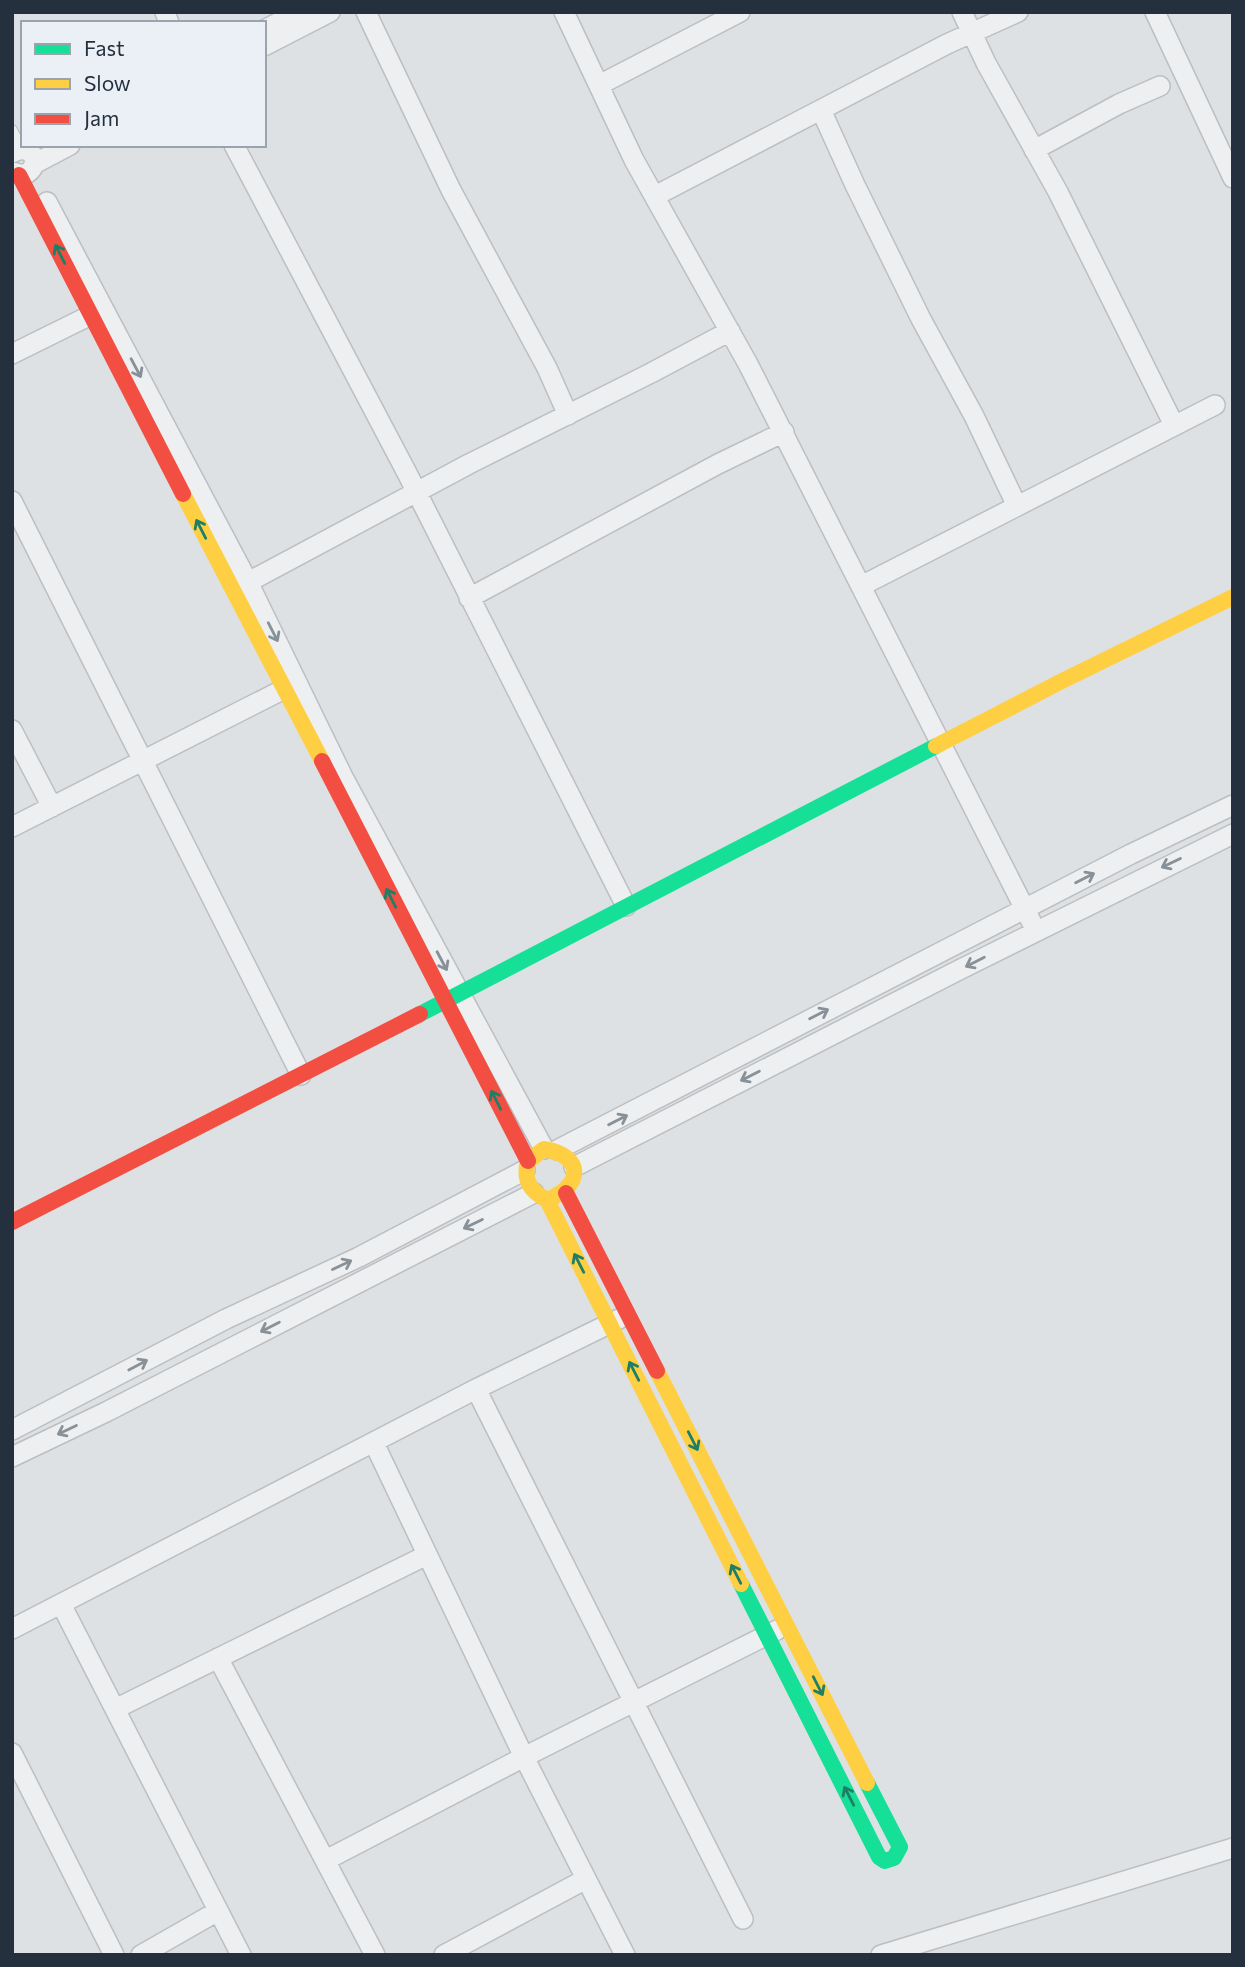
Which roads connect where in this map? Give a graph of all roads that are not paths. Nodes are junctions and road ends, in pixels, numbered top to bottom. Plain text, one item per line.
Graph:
1 (299, 12) edge
2 (330, 12) edge
3 (366, 12) edge
4 (564, 12) edge
5 (740, 12) edge
6 (962, 12) edge
7 (1018, 12) edge
8 (1155, 12) edge
9 (266, 29) edge
10 (972, 33) junction
11 (266, 45) edge
12 (599, 85) junction
13 (1160, 86) dead end
14 (821, 110) junction
15 (12, 130) edge
16 (65, 147) edge
17 (235, 147) edge
18 (1034, 150) junction
19 (23, 163) edge
20 (1233, 178) edge
21 (655, 196) junction
22 (97, 311) junction
23 (730, 331) junction
24 (12, 355) edge
25 (1214, 405) dead end
26 (568, 415) junction
27 (1174, 425) junction
28 (784, 432) junction
29 (416, 493) junction
30 (12, 501) edge
31 (1017, 506) junction
32 (240, 586) junction
33 (861, 586) junction
34 (1233, 597) edge
35 (469, 598) junction
36 (290, 686) junction
37 (12, 730) edge
38 (940, 744) junction
39 (143, 761) junction
40 (1233, 804) edge
41 (52, 807) junction
42 (12, 827) edge
43 (1233, 834) edge
44 (626, 906) junction
45 (1024, 909) junction
46 (1036, 931) junction
47 (452, 997) junction
48 (301, 1075) junction
49 (550, 1149) junction
50 (526, 1166) junction
51 (574, 1167) junction
52 (566, 1193) junction
53 (540, 1197) junction
54 (14, 1218) edge
55 (628, 1315) junction
56 (610, 1324) junction
57 (476, 1389) junction
58 (12, 1430) edge
59 (374, 1443) junction
60 (12, 1457) edge
61 (427, 1555) junction
62 (61, 1604) junction
63 (787, 1625) junction
64 (12, 1629) edge
65 (767, 1635) junction
66 (218, 1658) junction
67 (634, 1702) junction
68 (115, 1709) junction
69 (12, 1754) edge
70 (524, 1756) junction
71 (1233, 1848) edge
72 (326, 1860) junction
73 (586, 1879) junction
74 (218, 1911) junction
75 (743, 1919) dead end
76 (114, 1955) edge
77 (141, 1955) edge
78 (241, 1955) edge
79 (375, 1955) edge
80 (444, 1955) edge
81 (625, 1955) edge
82 (881, 1955) edge

1 - 9 street
2 - 11 street
3 - 26 street
4 - 12 street
5 - 12 street
6 - 10 street
7 - 10 street
8 - 20 street
10 - 14 street
10 - 18 street
12 - 21 street
13 - 18 street
14 - 21 street
14 - 31 street
15 - 19 lane
16 - 19 street
17 - 29 street
18 - 27 street
19 - 22 street
21 - 23 street
22 - 24 street
22 - 32 street
23 - 26 street
23 - 28 street
25 - 27 street
26 - 29 street
27 - 31 street
28 - 33 street
28 - 35 street
29 - 32 street
29 - 35 street
30 - 39 street
31 - 33 street
32 - 36 street
33 - 38 street
34 - 38 street
35 - 44 street
36 - 39 street
36 - 47 street
37 - 41 street
38 - 44 street
38 - 45 street
39 - 41 street
39 - 48 street
45 -> 40 street
41 - 42 street
43 -> 46 street
44 - 47 street
45 - 46 street
49 -> 45 street
46 -> 51 street
47 - 48 street
47 - 49 street
50 -> 47 street
48 - 54 street
49 - 50 street
49 - 51 street
50 - 53 street
58 -> 50 street
51 - 52 street
52 - 53 street
52 - 55 street
56 -> 53 street
53 -> 60 street
55 - 56 street
55 -> 63 street
56 - 57 street
65 -> 56 street
57 - 59 street
57 - 67 street
59 - 61 street
59 - 62 street
61 - 66 street
61 - 70 street
62 - 64 street
62 - 68 street
63 - 65 street
63 -> 65 street
65 - 67 street
66 - 68 street
66 - 72 street
67 - 70 street
67 - 75 street
68 - 74 street
69 - 76 street
70 - 72 street
70 - 73 street
71 - 82 street
72 - 79 street
73 - 80 street
73 - 81 street
74 - 77 street
74 - 78 street

